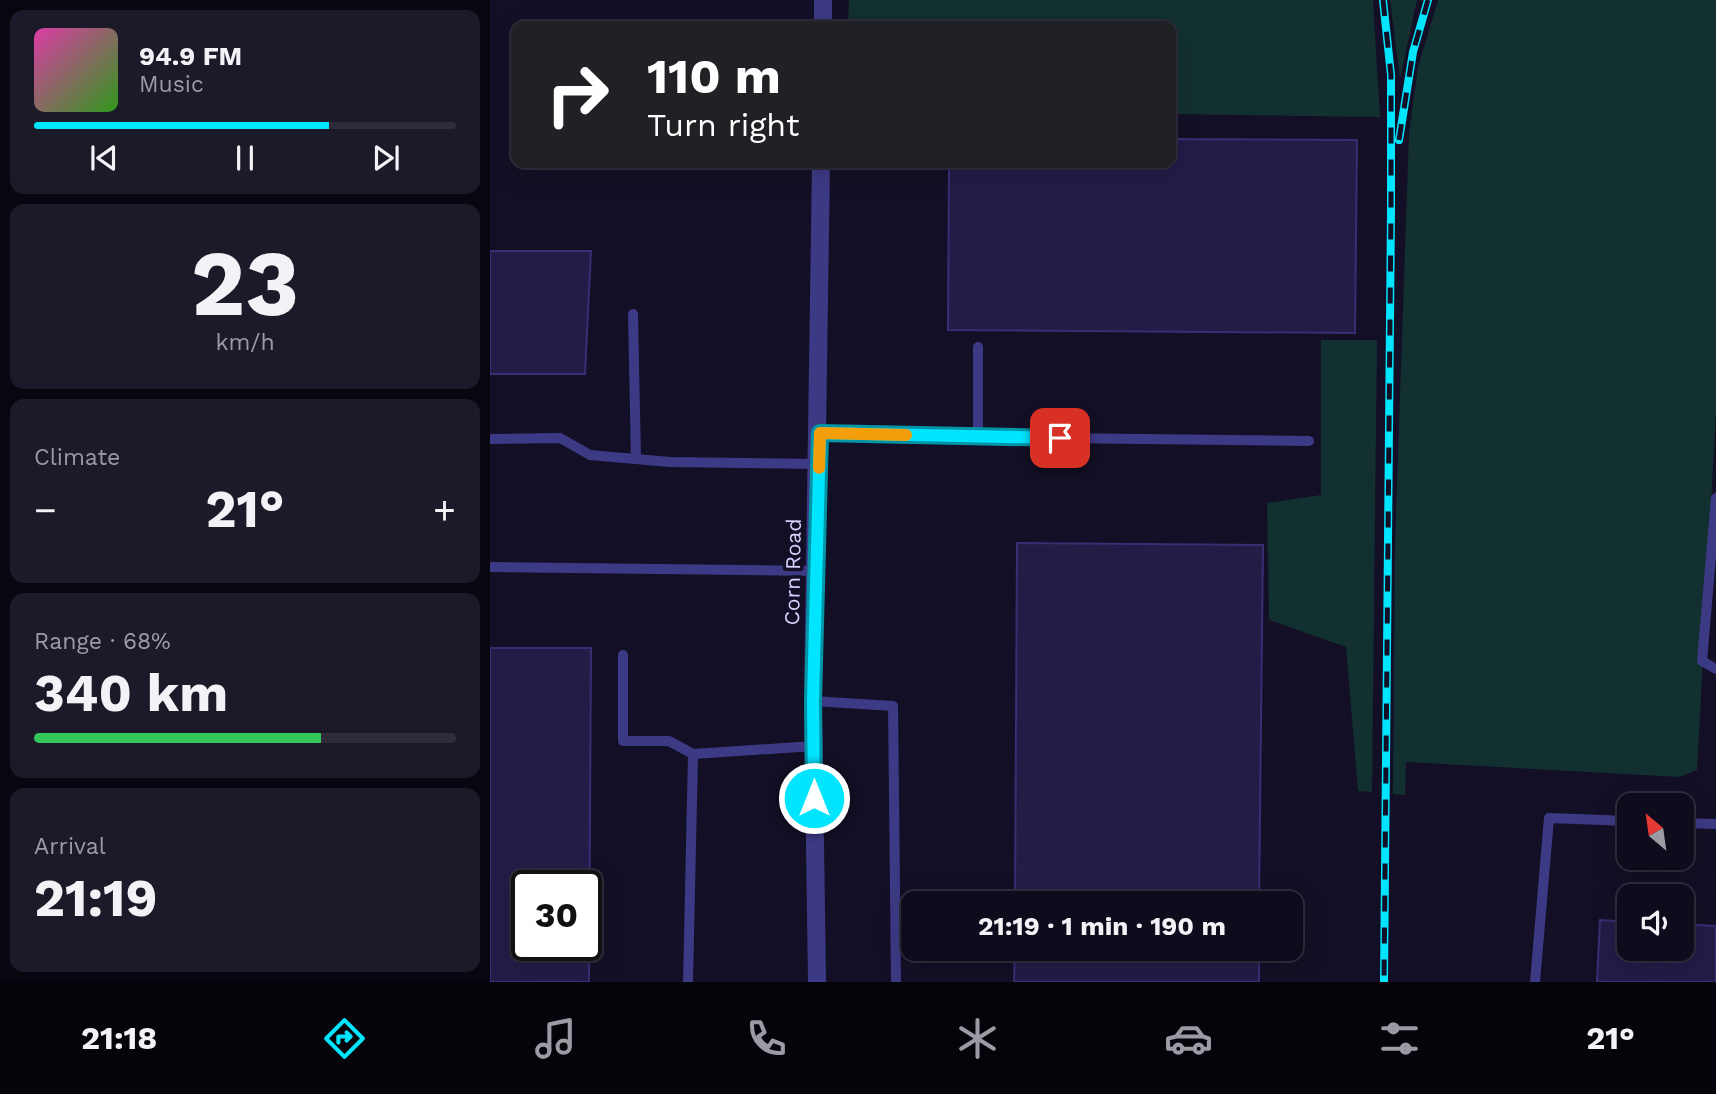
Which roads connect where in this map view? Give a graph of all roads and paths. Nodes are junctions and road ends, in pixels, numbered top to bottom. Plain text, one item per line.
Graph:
1 (823, 0) edge
2 (822, 21) edge
3 (821, 168) edge
4 (634, 314) dead end
5 (978, 347) dead end
6 (820, 433) junction
7 (978, 437) junction
8 (490, 439) edge
9 (1309, 441) dead end
10 (636, 459) junction
11 (819, 464) junction
12 (1716, 498) edge
13 (490, 567) edge
14 (816, 571) junction
15 (623, 655) dead end
16 (1716, 669) edge
17 (813, 701) junction
18 (814, 746) junction
19 (693, 754) junction
20 (1617, 821) edge
21 (1694, 823) edge
22 (1716, 824) edge
23 (688, 982) edge
24 (817, 982) edge
25 (896, 982) edge
26 (1535, 982) edge

1 - 2 street
3 - 6 street, Corn Road
4 - 10 lane
5 - 7 lane
6 - 7 lane
6 - 11 street, Corn Road
7 - 9 lane
8 - 10 lane
10 - 11 lane
11 - 14 street, Corn Road
12 - 16 lane
13 - 14 lane
14 - 17 street, Corn Road
15 - 19 lane
17 - 18 street, Corn Road
17 - 25 lane
18 - 19 lane
18 - 24 street, Corn Road
19 - 23 lane
20 - 26 lane
21 - 22 lane

